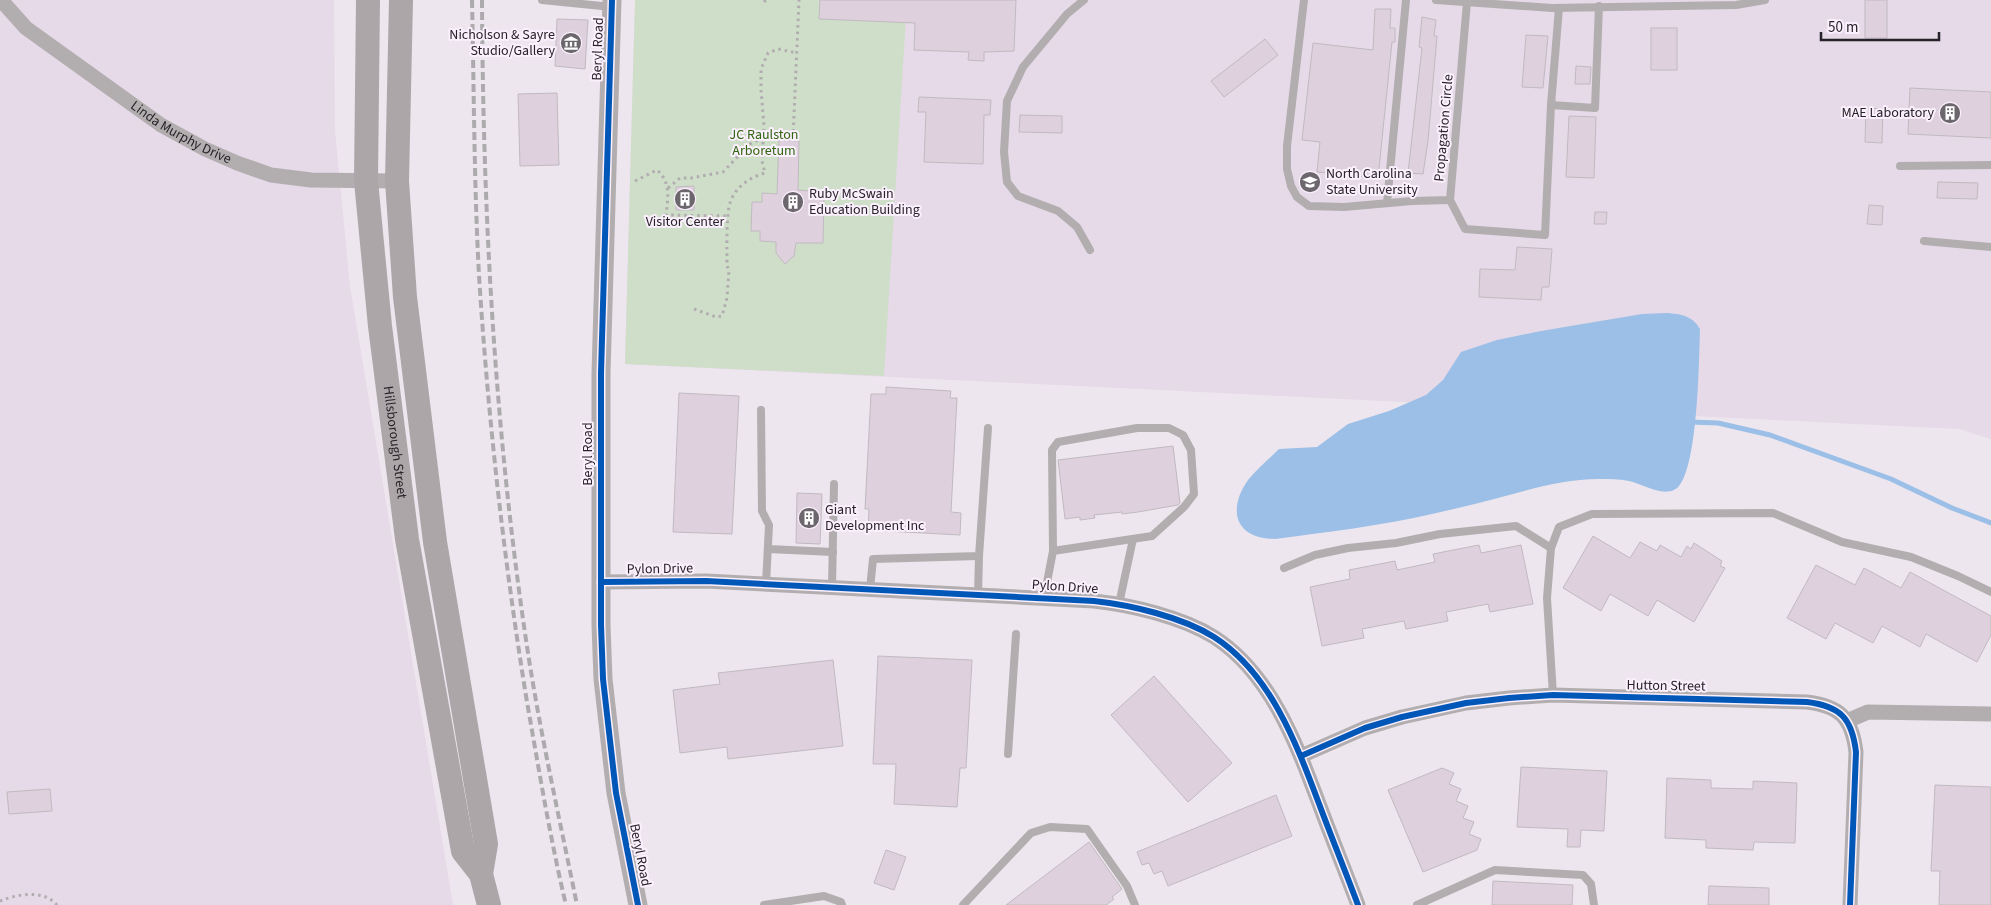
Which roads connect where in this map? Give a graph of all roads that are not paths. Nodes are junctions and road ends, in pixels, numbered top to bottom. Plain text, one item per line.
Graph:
1 (1, 0) edge
2 (368, 0) edge
3 (401, 0) edge
4 (542, 0) edge
5 (1084, 0) edge
6 (1304, 0) edge
7 (1406, 0) edge
8 (1436, 0) edge
9 (1765, 0) edge
10 (1467, 2) junction
11 (1512, 2) edge
12 (1696, 3) edge
13 (612, 4) edge
14 (1599, 6) junction
15 (1559, 8) junction
16 (1551, 104) junction
17 (1991, 165) edge
18 (1900, 166) dead end
19 (366, 181) junction
20 (397, 181) junction
21 (1450, 200) junction
22 (1387, 203) junction
23 (1924, 241) dead end
24 (1991, 247) edge
25 (1090, 250) dead end
26 (761, 410) dead end
27 (988, 428) dead end
28 (834, 484) dead end
29 (1133, 539) junction
30 (1551, 548) junction
31 (768, 549) junction
32 (1053, 551) junction
33 (833, 552) junction
34 (979, 556) junction
35 (1284, 568) dead end
36 (601, 582) junction
37 (766, 584) junction
38 (832, 588) junction
39 (870, 589) junction
40 (1991, 592) edge
41 (978, 595) junction
42 (1044, 598) junction
43 (1119, 604) junction
44 (1016, 634) dead end
45 (1553, 695) junction
46 (1991, 714) edge
47 (1847, 721) junction
48 (1008, 754) dead end
49 (1301, 756) junction
50 (481, 874) junction
51 (487, 904) edge
52 (638, 905) edge
53 (764, 905) edge
54 (842, 905) edge
55 (963, 905) edge
56 (1135, 905) edge
57 (1358, 905) edge
58 (1418, 905) edge
59 (1594, 905) edge
60 (1850, 905) edge

1 - 19 street, Linda Murphy Drive
2 - 19 main road, Hillsborough Street
3 - 20 main road, Hillsborough Street
4 - 13 lane
5 - 25 lane
6 - 22 lane, Propagation Circle
7 - 22 lane
8 - 10 lane
9 - 12 lane
10 - 11 lane
10 - 21 lane, Propagation Circle
11 - 15 lane
12 - 14 lane
13 - 36 street, Beryl Road
14 - 15 lane
14 - 16 lane
15 - 16 lane
16 - 21 lane
17 - 18 lane
19 - 20 street, Linda Murphy Drive
19 - 50 main road, Hillsborough Street
20 - 50 main road, Hillsborough Street
21 - 22 lane, Propagation Circle
23 - 24 lane
26 - 31 lane
27 - 34 lane
28 - 33 lane
29 - 32 lane
29 - 32 lane
29 - 43 lane
30 - 35 lane
30 - 40 lane
30 - 45 lane
31 - 33 lane
31 - 37 lane
32 - 42 lane
33 - 38 lane
34 - 39 lane
34 - 41 lane
36 - 37 street, Pylon Drive
36 - 52 street, Beryl Road
37 - 38 street, Pylon Drive
38 - 39 street, Pylon Drive
39 - 41 street, Pylon Drive
41 - 42 street, Pylon Drive
42 - 43 street, Pylon Drive
43 - 49 street, Pylon Drive
44 - 48 lane
45 - 47 street, Hutton Street
45 - 49 street, Hutton Street
46 - 47 street
47 - 60 street
49 - 57 street, Pylon Drive
50 - 51 main road, Hillsborough Street
53 - 54 lane
55 - 56 lane
58 - 59 lane

